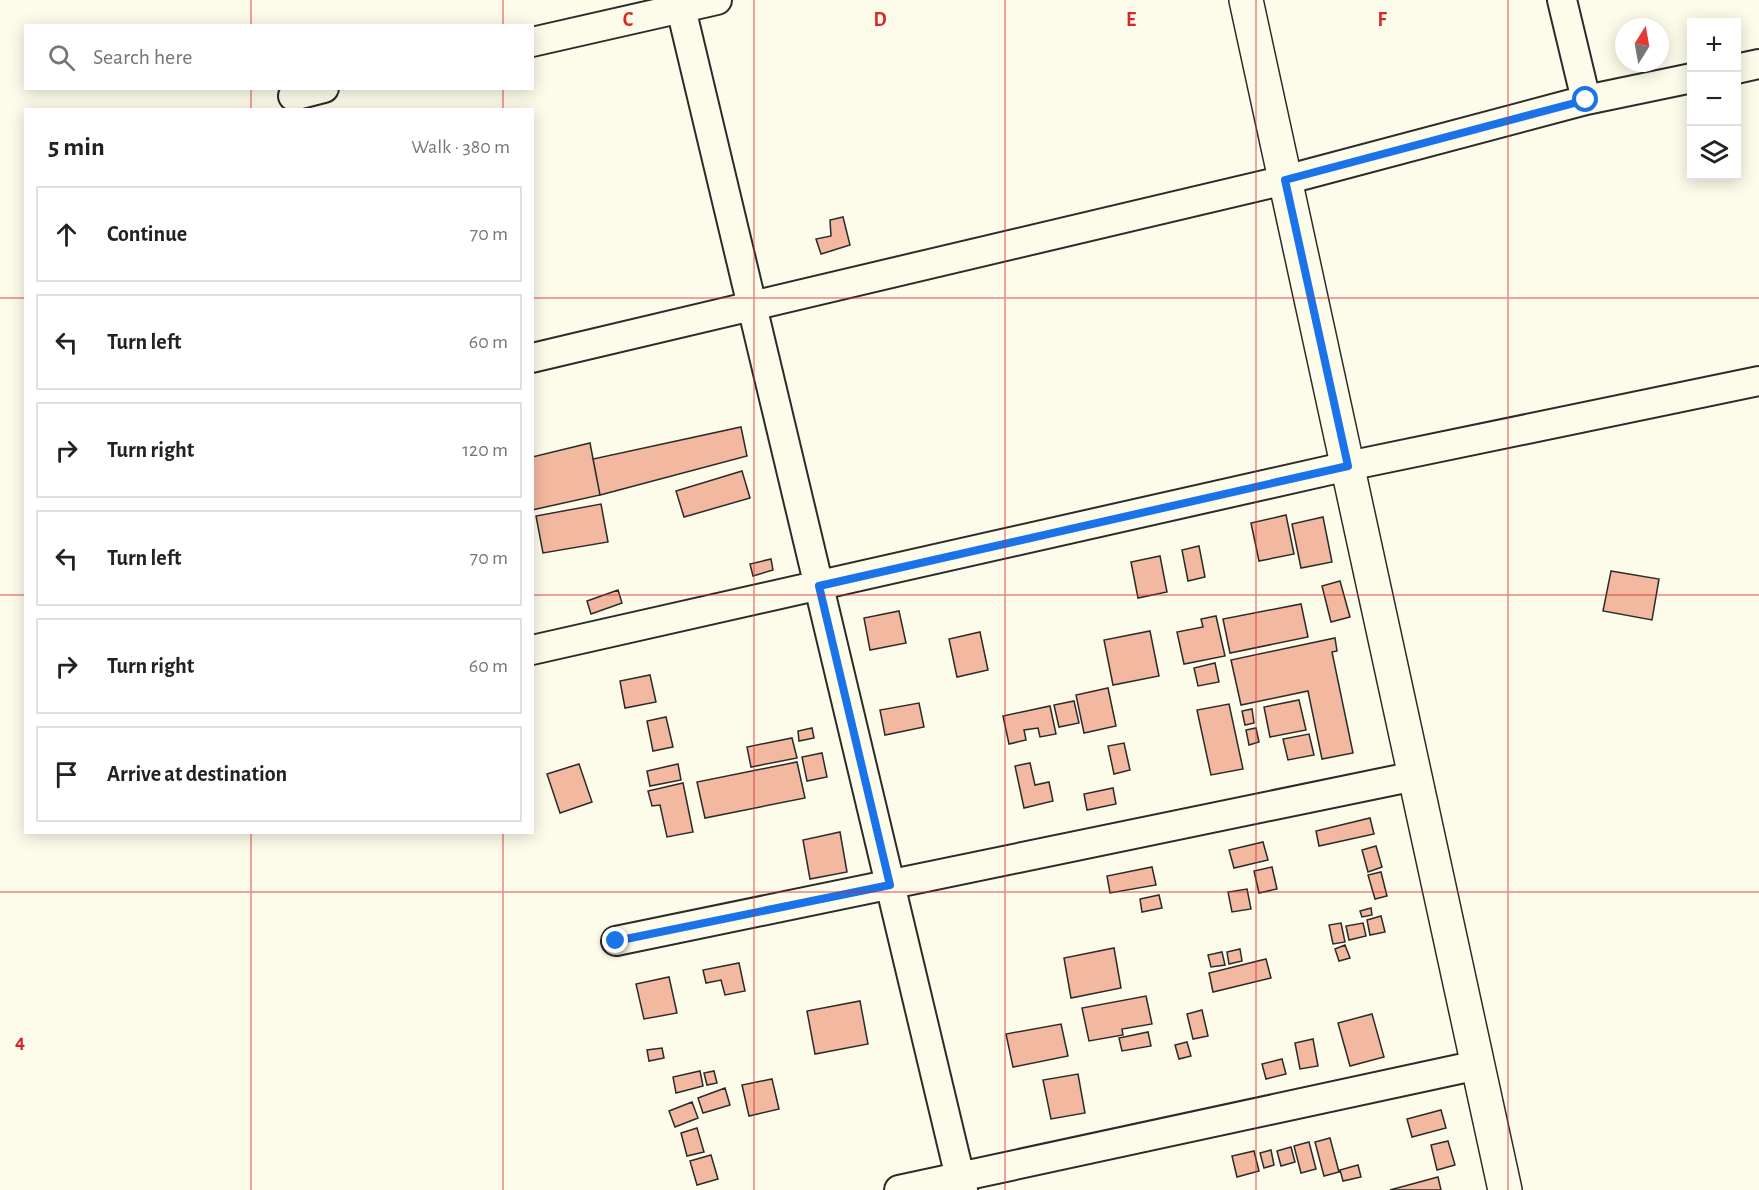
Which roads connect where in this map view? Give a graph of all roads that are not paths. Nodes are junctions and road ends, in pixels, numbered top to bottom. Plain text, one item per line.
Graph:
1 (717, 0) edge
2 (1246, 0) edge
3 (1563, 0) edge
4 (680, 4) edge
5 (534, 41) edge
6 (1759, 64) edge
7 (1741, 68) edge
8 (1687, 79) edge
9 (316, 90) edge
10 (293, 96) dead end
11 (1586, 100) junction
12 (1285, 180) junction
13 (752, 306) junction
14 (534, 358) edge
15 (1759, 381) edge
16 (1348, 466) junction
17 (819, 586) junction
18 (534, 650) edge
19 (1415, 776) junction
20 (890, 885) junction
21 (616, 941) dead end
22 (1478, 1065) junction
23 (961, 1183) edge
24 (899, 1190) edge
25 (1505, 1190) edge

1 - 4 street
2 - 12 street
3 - 11 street
4 - 5 street
4 - 13 street
6 - 7 street
8 - 11 street
9 - 10 street
11 - 12 street
12 - 13 street
12 - 16 street
13 - 14 street
13 - 17 street
15 - 16 street
16 - 17 street
16 - 19 street
17 - 18 street
17 - 20 street
19 - 20 street
19 - 22 street
20 - 21 street
20 - 23 street
22 - 23 street
22 - 25 street
23 - 24 street

